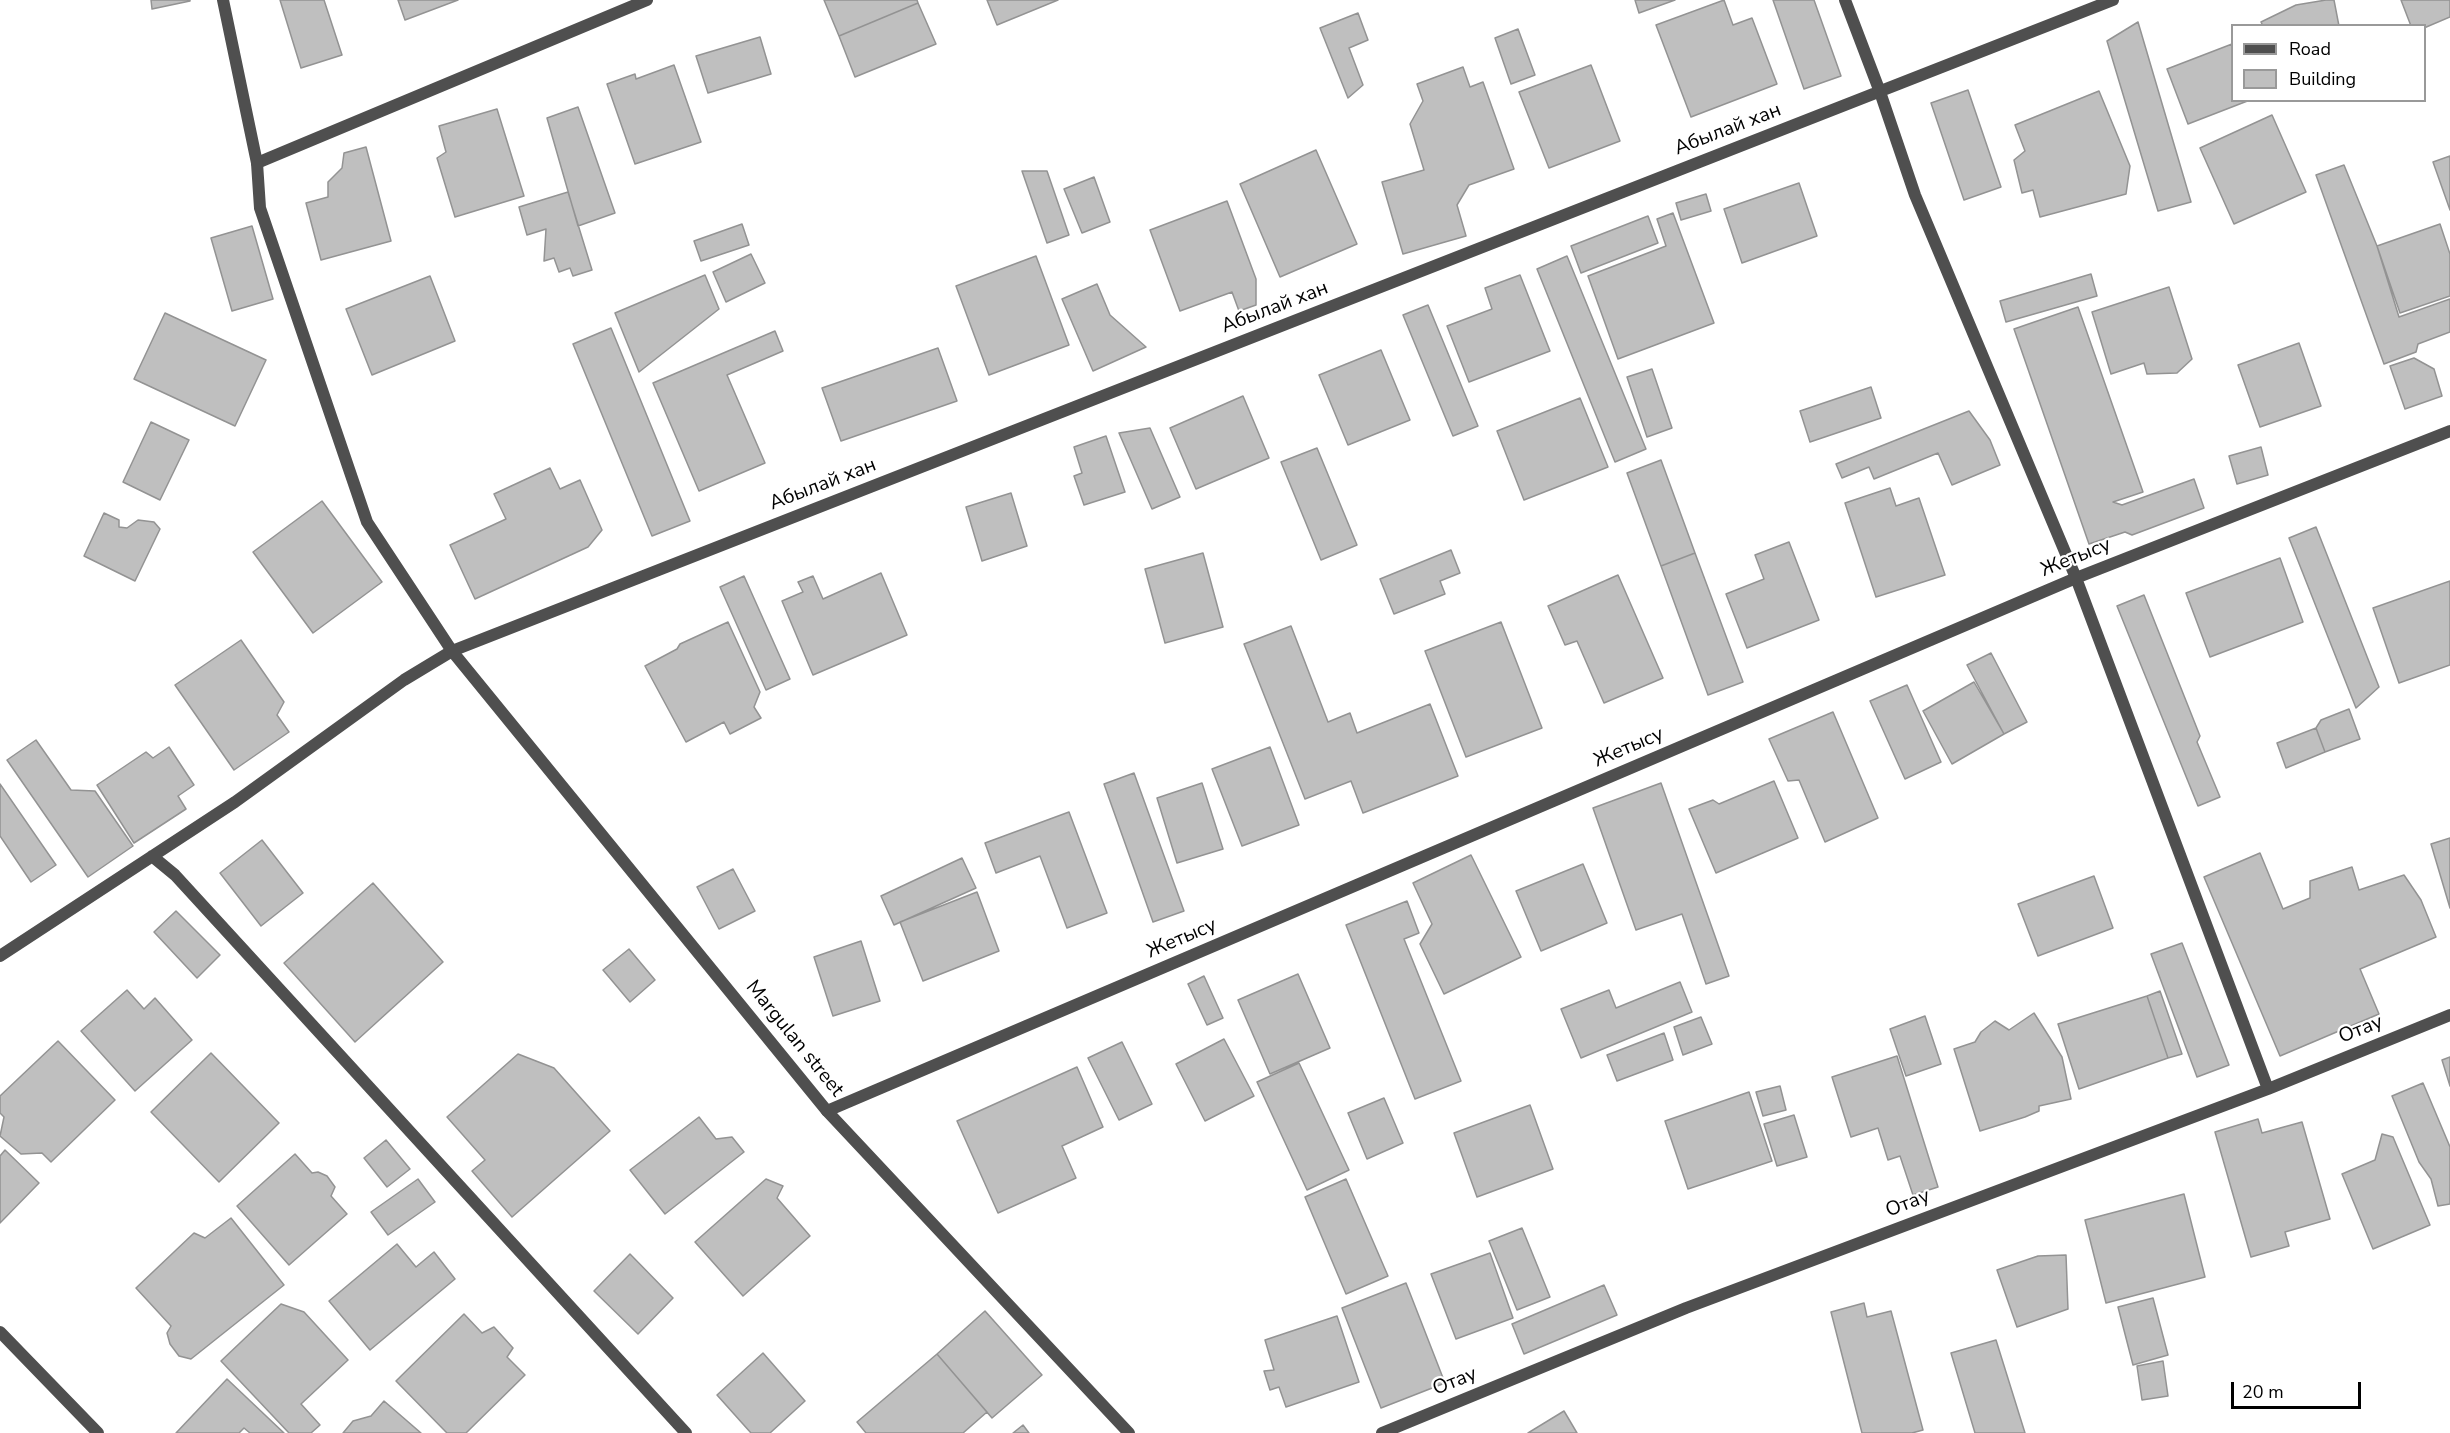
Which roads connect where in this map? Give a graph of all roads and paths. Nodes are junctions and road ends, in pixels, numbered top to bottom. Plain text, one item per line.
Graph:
1 (223, 0) edge
2 (646, 0) edge
3 (1845, 0) edge
4 (2113, 0) edge
5 (1880, 92) junction
6 (257, 162) junction
7 (2450, 432) edge
8 (2076, 578) junction
9 (452, 651) junction
10 (152, 856) junction
11 (0, 956) edge
12 (2450, 1015) edge
13 (2268, 1089) junction
14 (827, 1111) junction
15 (0, 1332) edge
16 (98, 1433) edge
17 (686, 1433) edge
18 (1129, 1433) edge
19 (1382, 1433) edge

1 - 6 street, Margulan street
2 - 6 street
3 - 5 street
4 - 5 street, Абылай хан
5 - 8 street
5 - 9 street, Абылай хан
6 - 9 street, Margulan street
7 - 8 street, Жетысу
8 - 13 street
8 - 14 street, Жетысу
9 - 10 street, Абылай хан
9 - 14 street, Margulan street
10 - 11 street, Абылай хан
10 - 17 street
12 - 13 street, Отау
13 - 19 street, Отау
14 - 18 street, Margulan street
15 - 16 street

